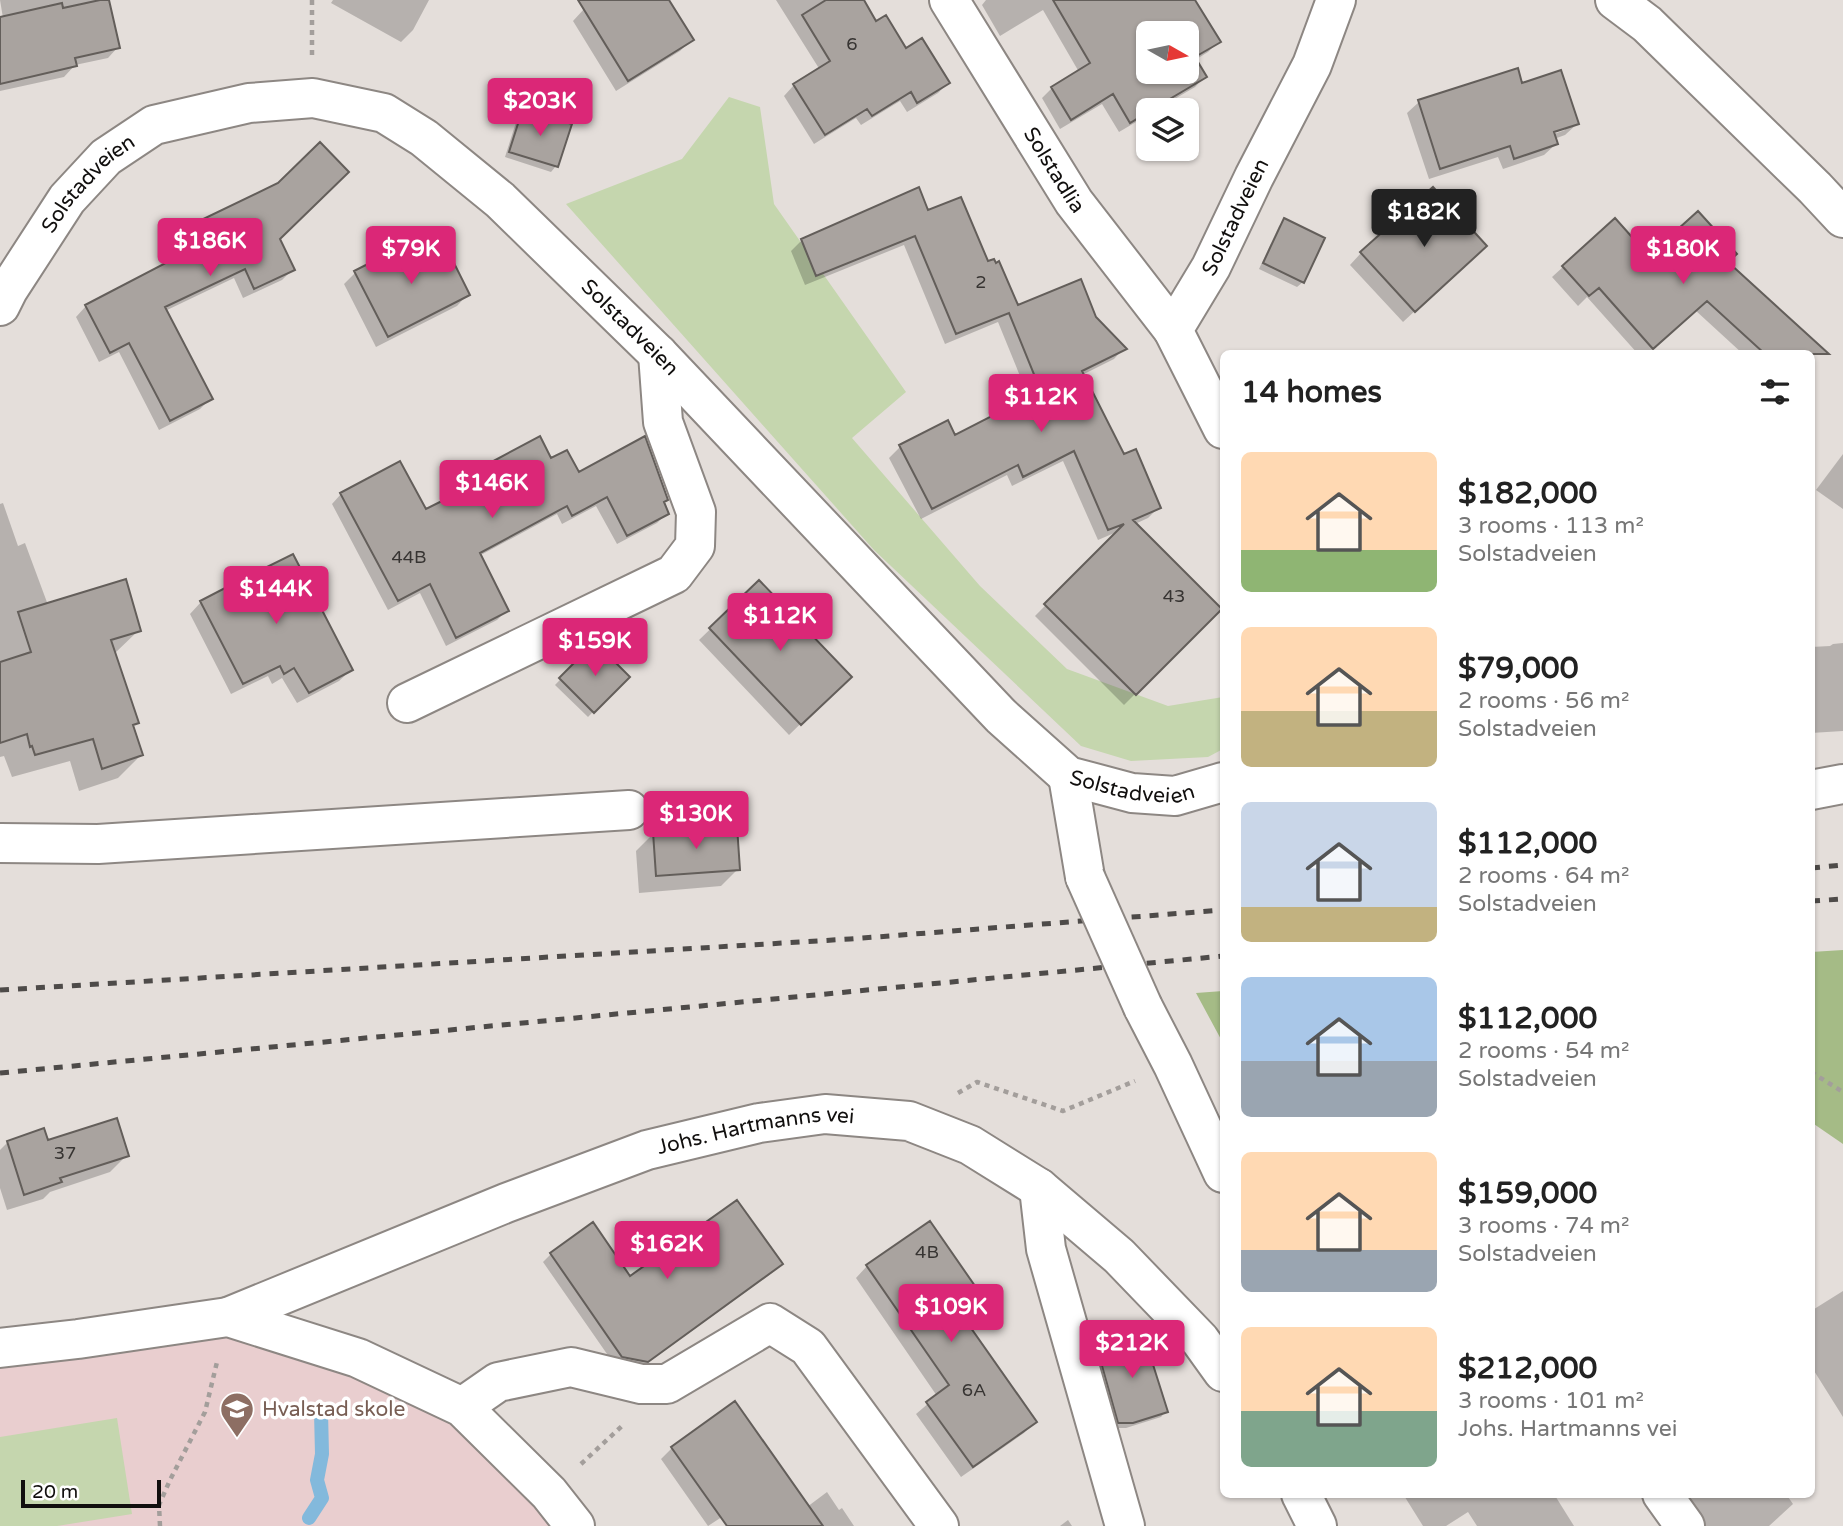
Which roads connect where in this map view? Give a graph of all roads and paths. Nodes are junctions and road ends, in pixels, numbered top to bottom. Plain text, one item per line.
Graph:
1 (312, 0) edge
2 (949, 0) edge
3 (1336, 0) edge
4 (1615, 0) edge
5 (313, 98) junction
6 (1843, 218) edge
7 (3, 293) edge
8 (1173, 330) junction
9 (658, 354) junction
10 (1220, 423) edge
11 (407, 703) dead end
12 (1068, 776) junction
13 (1220, 783) edge
14 (1843, 785) edge
15 (1815, 789) edge
16 (629, 810) dead end
17 (0, 844) edge
18 (1173, 1065) junction
19 (1815, 1074) edge
20 (1843, 1091) edge
21 (909, 1121) junction
22 (1220, 1167) edge
23 (1039, 1188) junction
24 (228, 1317) junction
25 (0, 1348) edge
26 (1220, 1367) edge
27 (667, 1384) junction
28 (462, 1407) junction
29 (550, 1493) junction
30 (1303, 1498) edge
31 (1665, 1498) edge
32 (160, 1526) edge
33 (575, 1526) edge
34 (939, 1526) edge
35 (1125, 1526) edge
36 (1317, 1526) edge
37 (1685, 1526) edge

1 - 5 path
2 - 8 street, Solstadlia
3 - 8 street, Solstadveien
4 - 6 street
5 - 7 street, Solstadveien
5 - 9 street, Solstadveien
8 - 10 street
9 - 11 street
9 - 12 street, Solstadveien
12 - 13 street, Solstadveien
12 - 18 street, bridge
14 - 15 street
16 - 17 street
18 - 21 path
18 - 22 street
19 - 20 path
21 - 23 street, Johs. Hartmanns vei
21 - 24 street, Johs. Hartmanns vei
23 - 26 street, Johs. Hartmanns vei
23 - 35 street
24 - 25 street, Johs. Hartmanns vei
24 - 28 street, Johs. Hartmanns vei
24 - 32 path
27 - 28 street
27 - 29 path
27 - 34 street
28 - 29 street, Johs. Hartmanns vei
29 - 33 street, Johs. Hartmanns vei
30 - 36 street
31 - 37 street

